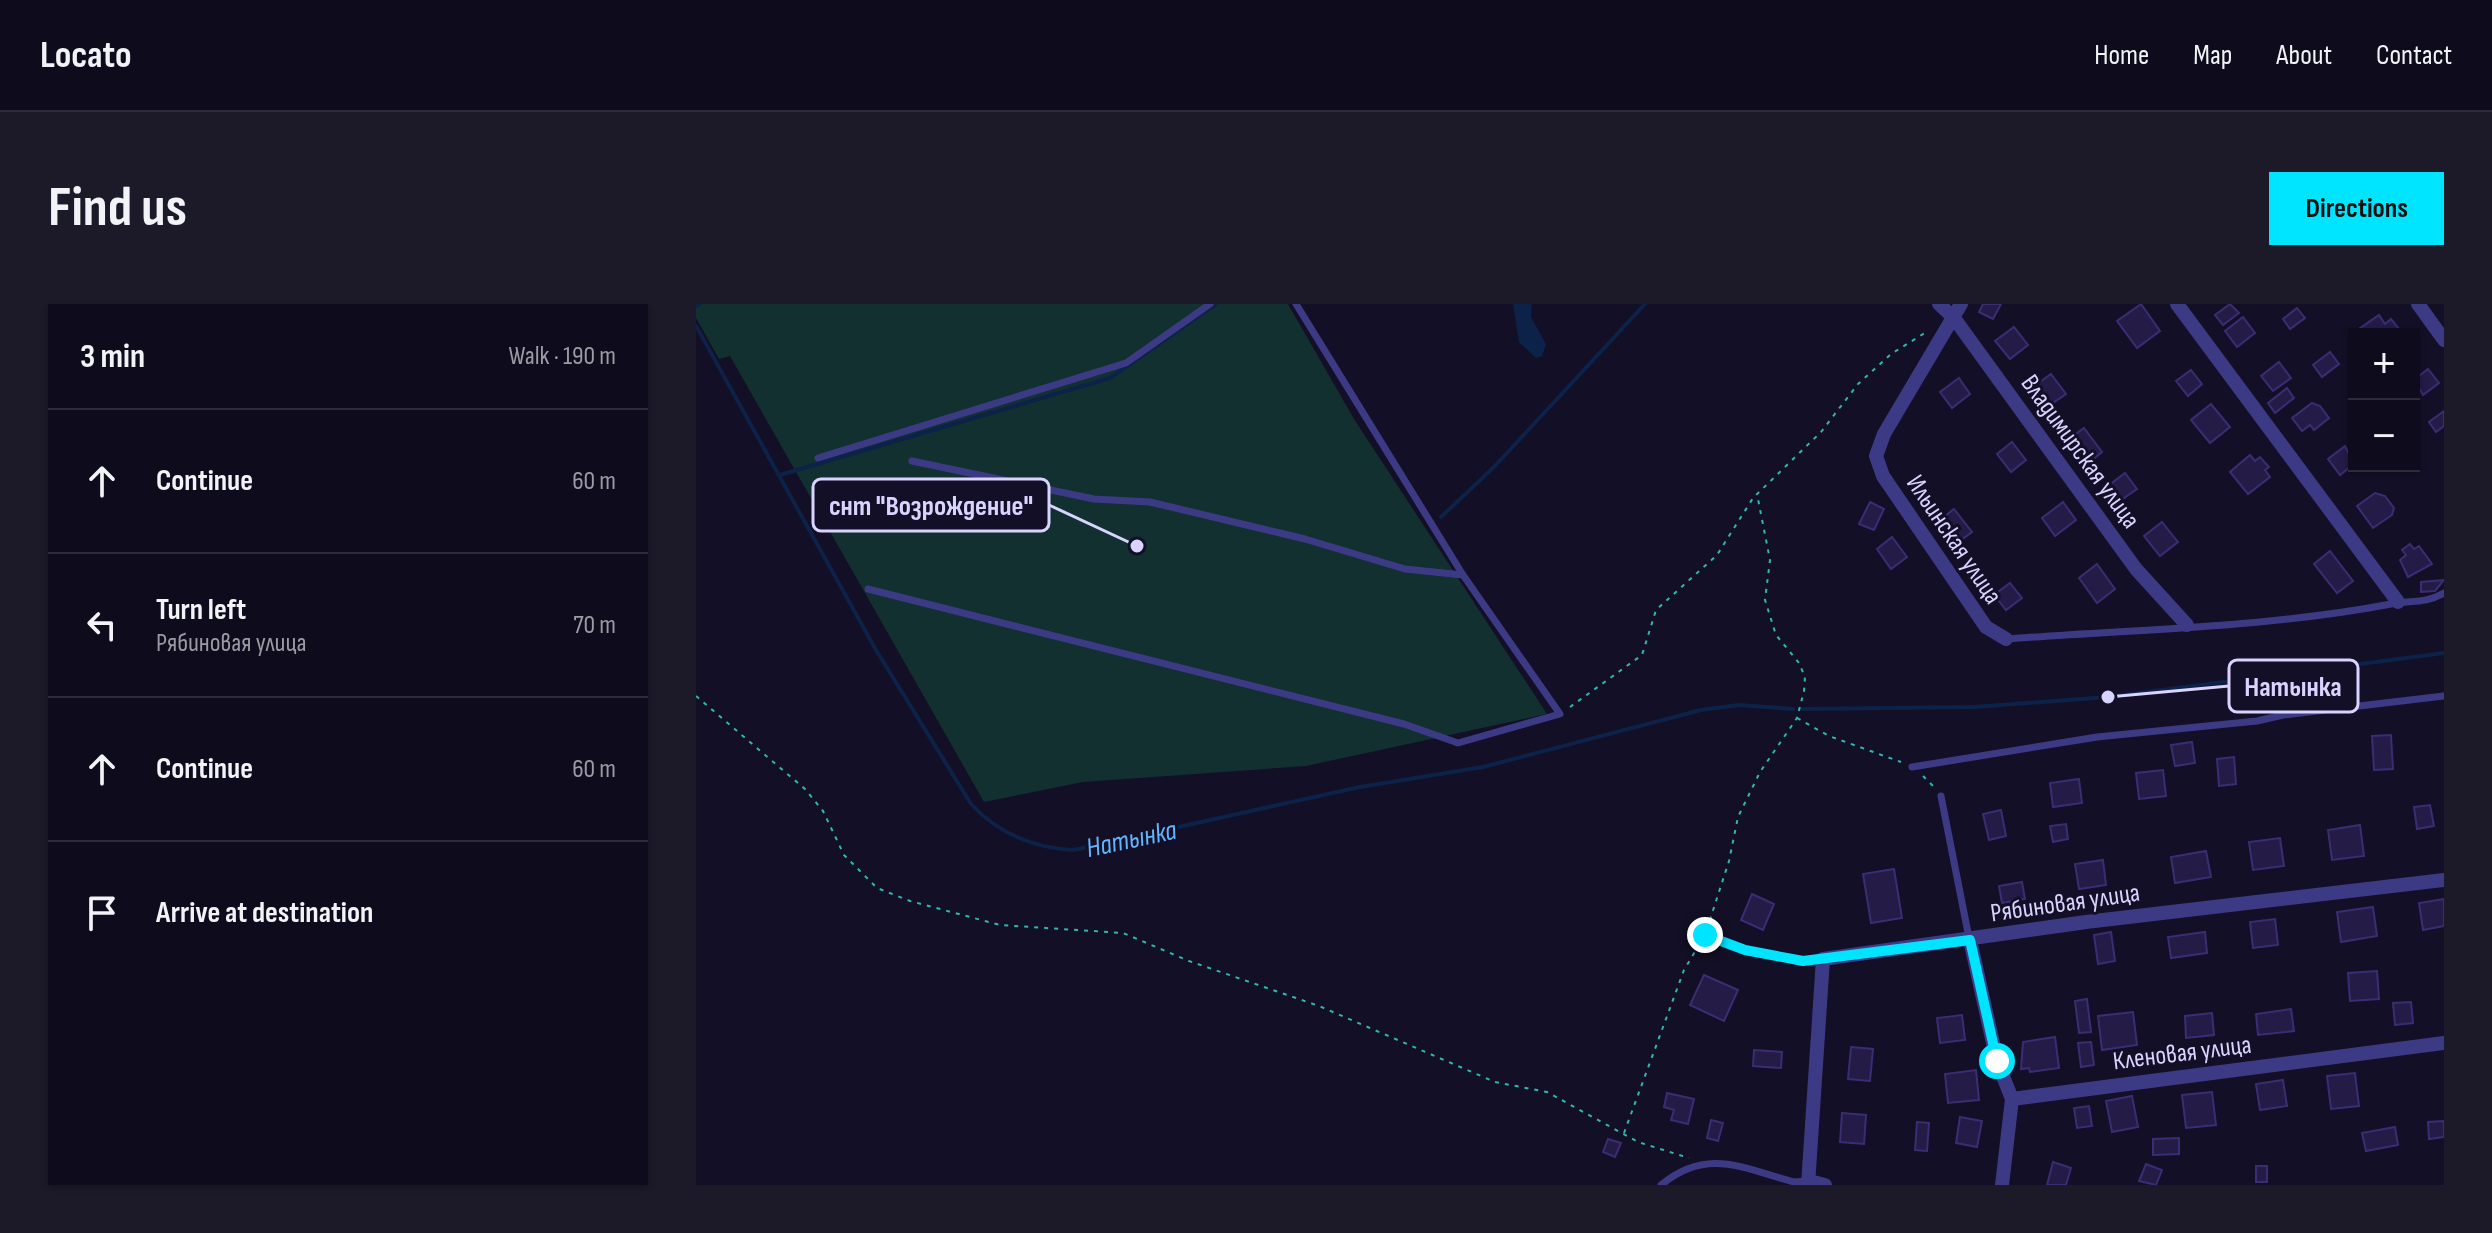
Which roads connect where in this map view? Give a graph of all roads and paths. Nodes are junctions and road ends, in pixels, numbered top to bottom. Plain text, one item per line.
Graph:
1 (1210, 304) edge
2 (1296, 304) edge
3 (1939, 304) edge
4 (2177, 304) edge
5 (2418, 304) edge
6 (1958, 311) edge
7 (2444, 340) edge
8 (818, 458) dead end
9 (912, 461) dead end
10 (1757, 494) junction
11 (1463, 575) junction
12 (868, 589) dead end
13 (2444, 593) edge
14 (2398, 602) junction
15 (2187, 625) junction
16 (2006, 639) joint
17 (696, 696) edge
18 (2444, 696) edge
19 (1560, 714) junction
20 (1797, 718) junction
21 (1912, 767) junction
22 (1941, 796) joint
23 (2444, 880) edge
24 (1705, 935) junction
25 (1970, 940) junction
26 (1823, 959) junction
27 (2444, 1043) edge
28 (2012, 1099) junction
29 (1624, 1134) junction
30 (1696, 1164) junction
31 (1808, 1183) edge
32 (1661, 1185) edge
33 (1825, 1185) edge
34 (2002, 1185) edge

1 - 8 lane
2 - 11 lane
3 - 6 street, Владимирская улица
4 - 14 street
5 - 7 street
6 - 10 path
6 - 15 street, Владимирская улица
6 - 16 street, Ильинская улица
9 - 11 lane
10 - 19 path
10 - 20 path
11 - 19 lane
12 - 19 lane
13 - 14 lane
14 - 15 lane
15 - 16 lane
17 - 29 path
18 - 21 lane
20 - 21 path
20 - 24 path
21 - 22 path
22 - 25 lane
23 - 25 street, Рябиновая улица
24 - 26 path
24 - 29 path
25 - 26 street, Рябиновая улица
25 - 28 street
26 - 31 street
27 - 28 street, Кленовая улица
28 - 34 street
29 - 30 path
30 - 31 lane
30 - 32 lane
31 - 33 street

